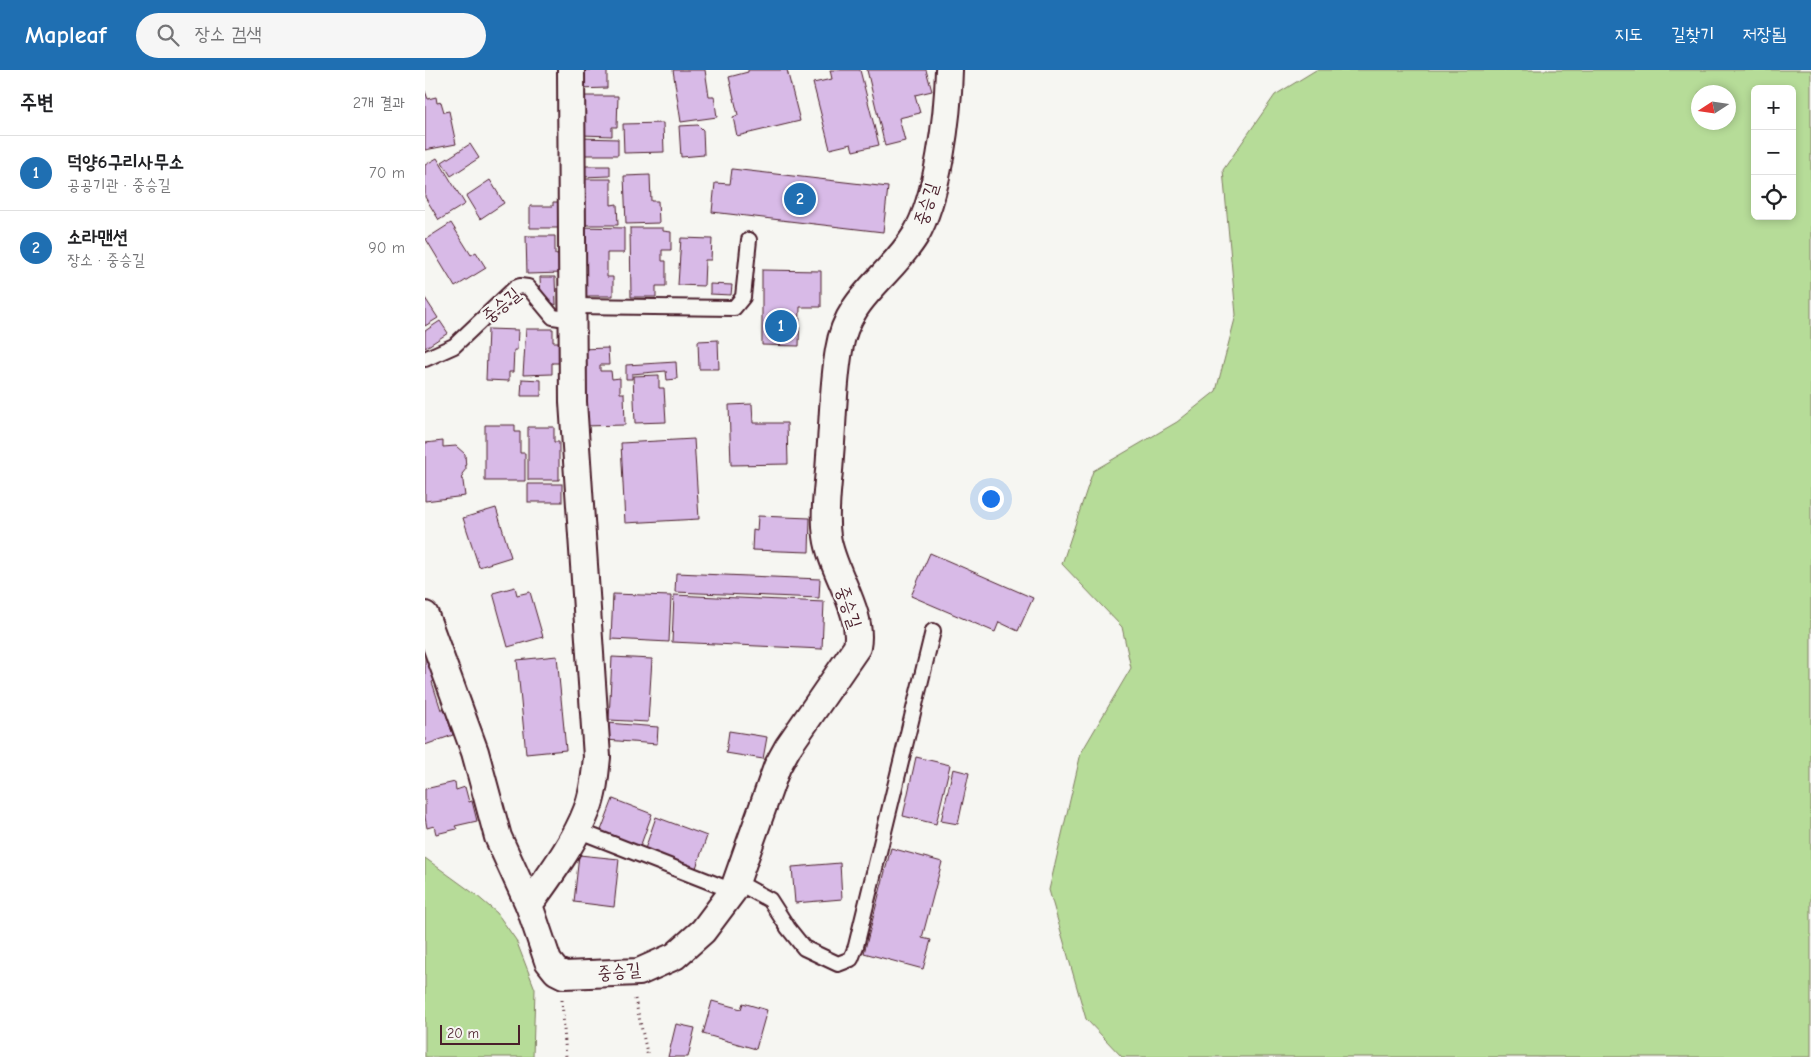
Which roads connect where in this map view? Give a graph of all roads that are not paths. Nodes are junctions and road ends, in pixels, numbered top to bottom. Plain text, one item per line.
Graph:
1 (571, 70) edge
2 (949, 70) edge
3 (749, 240) dead end
4 (573, 313) junction
5 (425, 359) edge
6 (425, 616) edge
7 (933, 631) dead end
8 (577, 830) junction
9 (735, 886) junction
10 (529, 905) junction

1 - 4 street
2 - 9 street, 중승길
3 - 4 lane, 중승길
4 - 5 lane, 중승길
4 - 8 street
6 - 10 street
7 - 9 lane
8 - 9 lane
8 - 10 street
9 - 10 street, 중승길

